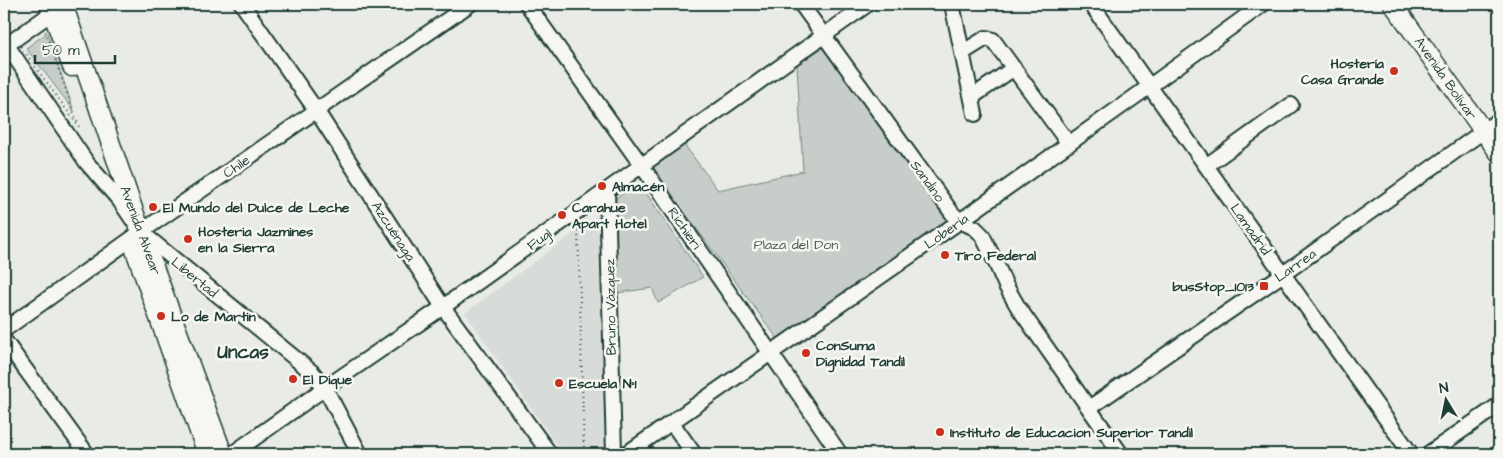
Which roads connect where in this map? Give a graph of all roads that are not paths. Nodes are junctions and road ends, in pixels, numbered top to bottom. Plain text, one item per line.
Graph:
1 (242, 4) edge
2 (470, 4) edge
3 (526, 4) edge
4 (801, 4) edge
5 (868, 4) edge
6 (952, 4) edge
7 (1091, 4) edge
8 (1263, 4) edge
9 (1393, 4) edge
10 (58, 6) edge
11 (824, 36) junction
12 (5, 45) edge
13 (962, 53) junction
14 (1014, 68) junction
15 (1150, 86) junction
16 (972, 97) junction
17 (1291, 105) dead end
18 (316, 110) junction
19 (975, 114) dead end
20 (1499, 120) edge
21 (1484, 131) junction
22 (1069, 144) junction
23 (1499, 153) edge
24 (642, 166) junction
25 (1206, 166) junction
26 (607, 190) junction
27 (120, 200) junction
28 (960, 221) junction
29 (136, 235) junction
30 (1283, 274) junction
31 (444, 307) junction
32 (4, 330) edge
33 (4, 340) edge
34 (771, 353) junction
35 (325, 388) junction
36 (1499, 405) edge
37 (1089, 408) junction
38 (672, 423) junction
39 (87, 454) edge
40 (207, 454) edge
41 (224, 454) edge
42 (232, 454) edge
43 (360, 454) edge
44 (550, 454) edge
45 (614, 454) edge
46 (626, 454) edge
47 (694, 454) edge
48 (840, 454) edge
49 (1121, 454) edge
50 (1411, 454) edge
51 (1428, 454) edge

1 - 18 street, Azcuénaga
2 - 18 street, Chile
3 - 24 street, Richieri
4 - 11 street, Sandino
5 - 11 street, Fugl
6 - 13 street
7 - 15 street, Lamadrid
8 - 15 street, Lobería
9 - 21 main road, Avenida Bolívar
10 - 12 street
10 - 27 main road, Avenida Alvear
10 - 29 main road, Avenida Alvear
11 - 24 street, Fugl
11 - 28 street, Sandino
12 - 27 street
13 - 14 street
13 - 16 street
14 - 16 street
14 - 22 street
15 - 22 street, Lobería
15 - 25 street, Lamadrid
16 - 19 street
17 - 25 street
18 - 29 street, Chile
18 - 31 street, Azcuénaga
20 - 21 street, Larrea
21 - 23 main road, Avenida Bolívar
21 - 30 street, Larrea
22 - 28 street, Lobería
24 - 26 street, Fugl
24 - 34 street, Richieri
25 - 30 street, Lamadrid
26 - 31 street, Fugl
26 - 45 street, Bruno Vázquez
27 - 29 main road, Avenida Alvear
28 - 34 street, Lobería
28 - 37 street, Sandino
29 - 32 street, Chile
29 - 35 street, Libertad
29 - 40 main road, Avenida Alvear
29 - 41 main road, Avenida Alvear
30 - 37 street, Larrea
30 - 50 street, Lamadrid
31 - 35 street, Fugl
31 - 44 street, Azcuénaga
33 - 39 street
34 - 38 street, Lobería
34 - 48 street, Richieri
35 - 42 street, Fugl
35 - 43 street, Libertad
36 - 51 street
37 - 49 street, Sandino
38 - 46 street, Lobería
38 - 47 street

